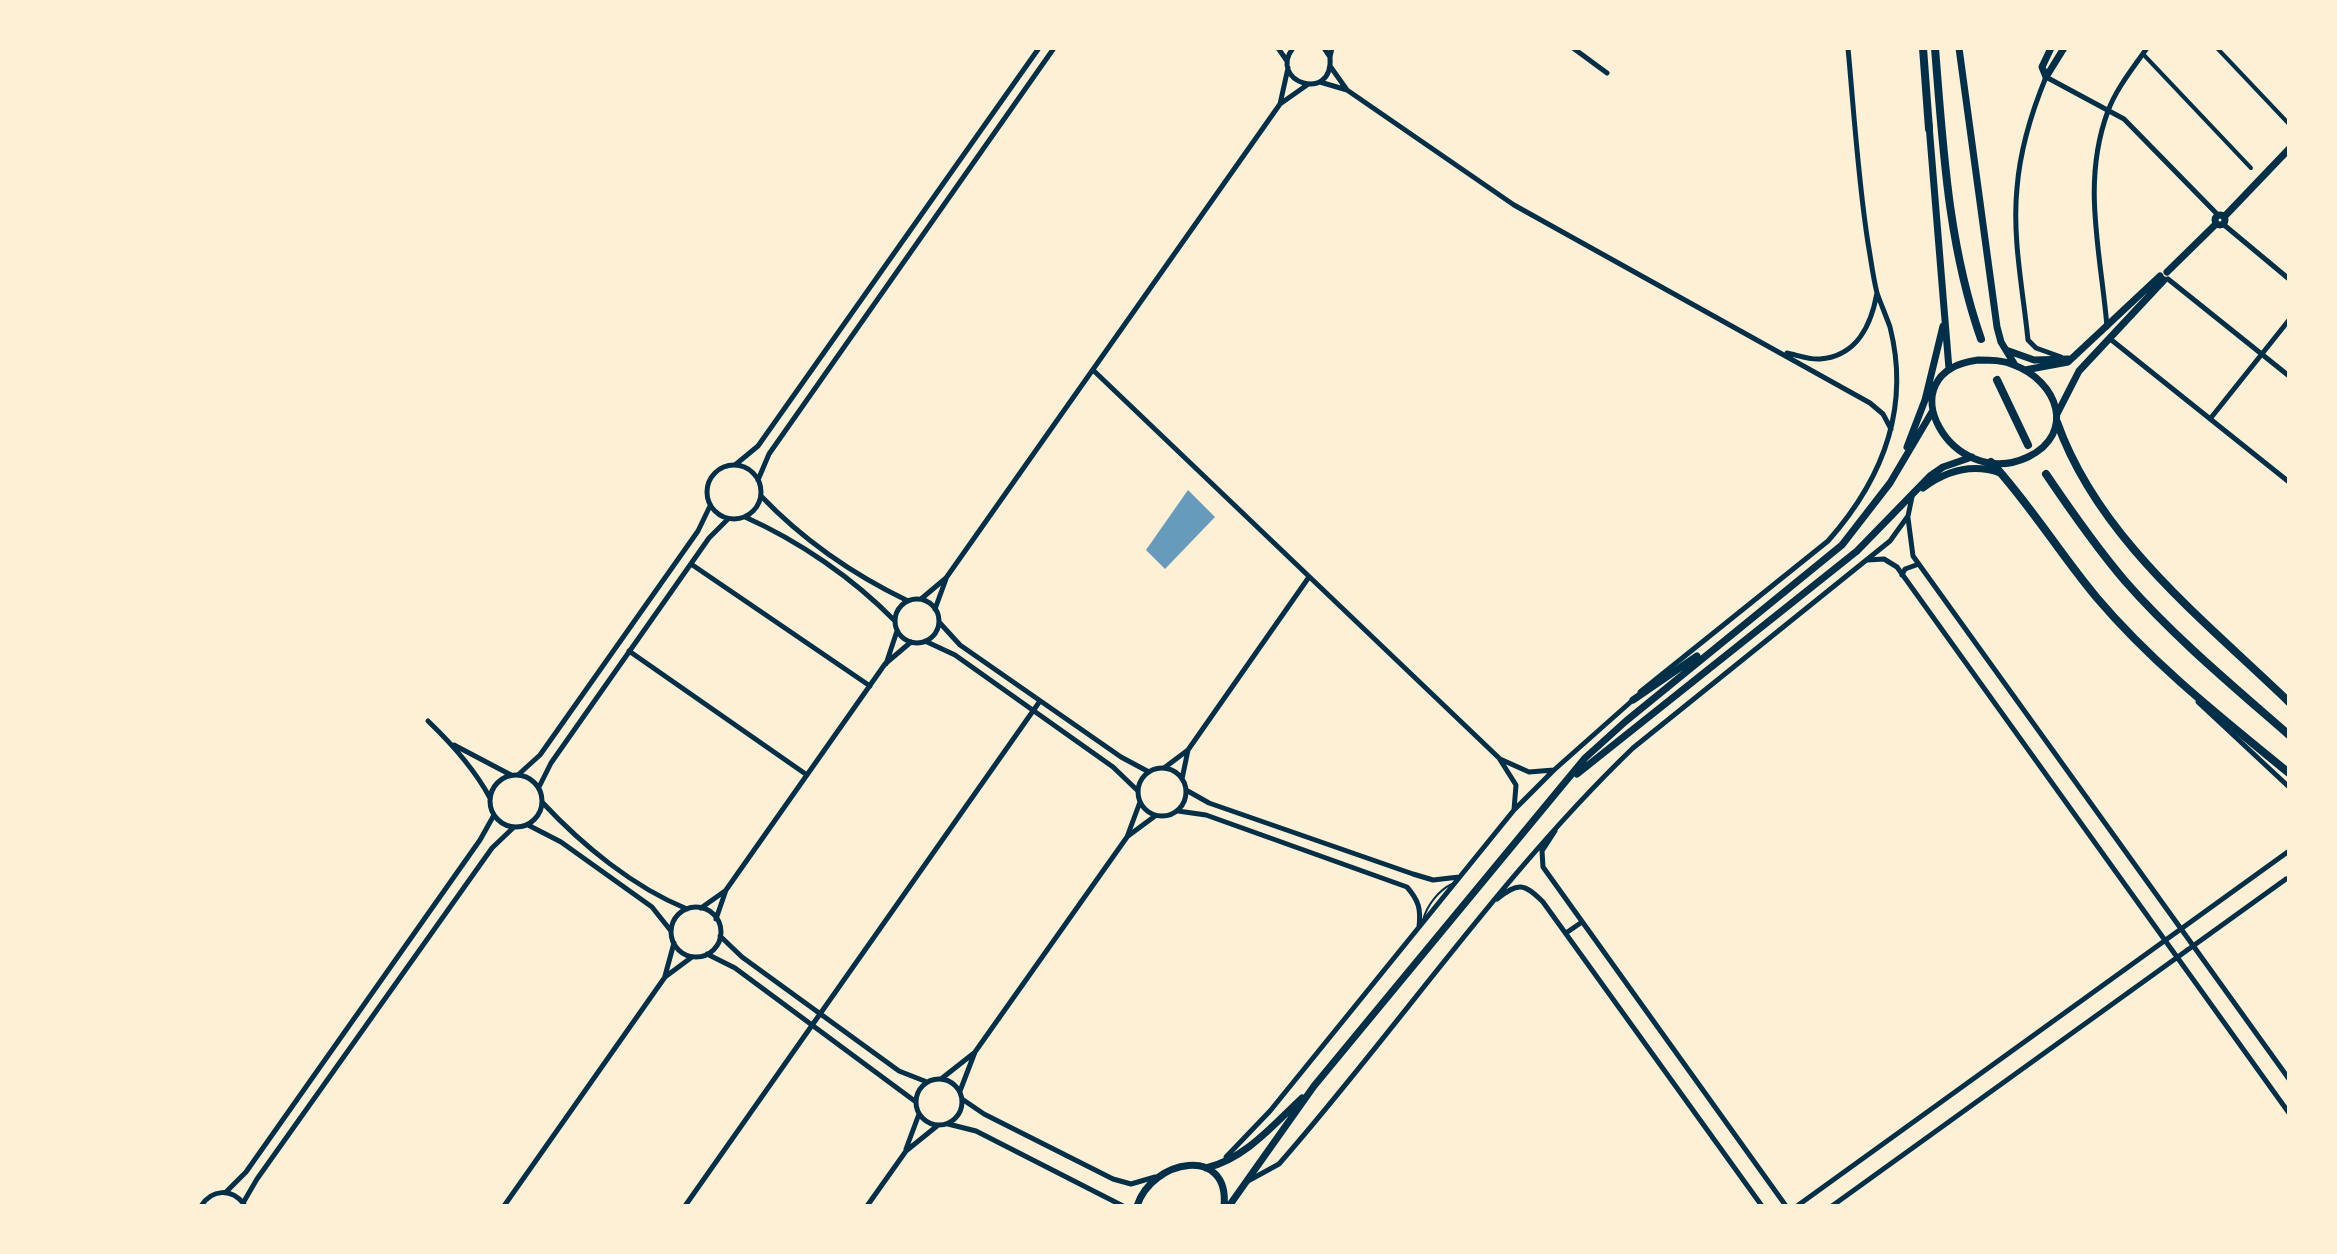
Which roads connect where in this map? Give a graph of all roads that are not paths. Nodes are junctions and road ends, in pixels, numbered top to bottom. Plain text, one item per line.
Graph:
1 (1039, 48) edge
2 (1054, 48) edge
3 (1278, 48) edge
4 (1293, 48) edge
5 (1324, 48) edge
6 (1332, 48) edge
7 (1573, 48) edge
8 (1848, 48) edge
9 (1921, 48) edge
10 (1933, 48) edge
11 (1959, 48) edge
12 (2051, 48) edge
13 (2064, 48) edge
14 (2147, 48) edge
15 (2217, 48) edge
16 (2142, 54) junction
17 (1329, 57) junction
18 (1287, 61) junction
19 (1330, 66) junction
20 (1288, 68) junction
21 (1607, 73) dead end
22 (2046, 77) junction
23 (1320, 82) junction
24 (1307, 85) junction
25 (1347, 90) junction
26 (1280, 104) junction
27 (2109, 110) junction
28 (2289, 124) edge
29 (1929, 129) joint
30 (2289, 149) edge
31 (2251, 168) dead end
32 (2220, 220) junction
33 (2165, 277) junction
34 (2289, 279) edge
35 (1877, 292) junction
36 (2289, 320) edge
37 (1943, 323) junction
38 (2107, 327) junction
39 (2109, 338) junction
40 (1981, 339) dead end
41 (2006, 351) junction
42 (1782, 352) junction
43 (2262, 355) junction
44 (2070, 359) junction
45 (2014, 365) junction
46 (1949, 369) junction
47 (1093, 370) junction
48 (2025, 370) junction
49 (2289, 376) edge
50 (1997, 380) dead end
51 (1932, 412) junction
52 (2057, 418) junction
53 (2210, 419) junction
54 (1891, 429) junction
55 (2028, 445) dead end
56 (1972, 457) junction
57 (1991, 462) junction
58 (1901, 464) junction
59 (735, 465) junction
60 (2003, 474) junction
61 (2046, 474) dead end
62 (758, 480) junction
63 (2289, 482) edge
64 (760, 496) junction
65 (1912, 497) junction
66 (710, 506) junction
67 (1908, 516) junction
68 (745, 517) junction
69 (728, 519) junction
70 (1867, 560) junction
71 (691, 564) junction
72 (1919, 564) junction
73 (1902, 575) junction
74 (1309, 577) junction
75 (946, 578) junction
76 (921, 599) junction
77 (908, 600) junction
78 (935, 609) junction
79 (1755, 614) junction
80 (895, 621) junction
81 (939, 622) junction
82 (897, 631) junction
83 (925, 641) junction
84 (911, 642) junction
85 (629, 651) junction
86 (885, 664) junction
87 (2175, 680) junction
88 (870, 686) junction
89 (1633, 700) junction
90 (1040, 701) junction
91 (2289, 702) edge
92 (1034, 710) junction
93 (428, 721) dead end
94 (2289, 735) edge
95 (452, 744) junction
96 (1188, 750) junction
97 (1499, 758) junction
98 (1164, 768) junction
99 (1554, 770) junction
100 (1149, 772) junction
101 (2289, 773) edge
102 (519, 774) junction
103 (511, 775) junction
104 (807, 775) junction
105 (1182, 779) junction
106 (539, 787) junction
107 (2289, 787) edge
108 (1186, 790) junction
109 (1138, 791) junction
110 (1557, 792) junction
111 (489, 798) junction
112 (543, 802) junction
113 (1140, 802) junction
114 (1515, 810) junction
115 (1178, 811) junction
116 (494, 815) junction
117 (1155, 816) junction
118 (1565, 817) junction
119 (528, 825) junction
120 (513, 828) junction
121 (1127, 837) junction
122 (2289, 850) edge
123 (1413, 874) junction
124 (1460, 877) junction
125 (2286, 879) dead end
126 (1407, 887) junction
127 (726, 890) junction
128 (1491, 904) junction
129 (700, 908) junction
130 (687, 909) junction
131 (716, 919) junction
132 (1582, 922) junction
133 (1421, 925) junction
134 (2181, 929) junction
135 (671, 932) junction
136 (1566, 933) junction
137 (720, 936) junction
138 (2165, 941) junction
139 (674, 943) junction
140 (2193, 946) junction
141 (707, 954) junction
142 (692, 957) junction
143 (2177, 957) junction
144 (665, 977) junction
145 (820, 1014) junction
146 (813, 1024) junction
147 (975, 1052) junction
148 (941, 1078) junction
149 (2289, 1079) edge
150 (927, 1082) junction
151 (1314, 1086) junction
152 (960, 1091) junction
153 (962, 1099) junction
154 (916, 1102) junction
155 (2289, 1113) edge
156 (919, 1114) junction
157 (948, 1124) junction
158 (937, 1126) junction
159 (906, 1151) junction
160 (1203, 1167) junction
161 (1155, 1177) junction
162 (1244, 1183) junction
163 (226, 1192) junction
164 (244, 1204) edge
165 (201, 1206) edge
166 (504, 1206) edge
167 (685, 1206) edge
168 (867, 1206) edge
169 (1123, 1206) edge
170 (1137, 1206) edge
171 (1224, 1206) edge
172 (1229, 1206) edge
173 (1762, 1206) edge
174 (1786, 1206) edge
175 (1797, 1206) edge
176 (1832, 1206) edge

1 - 59 street
2 - 62 street
3 - 18 street
4 - 18 street
5 - 17 street
6 - 17 street
7 - 21 street
8 - 35 street
9 - 29 main road
10 - 40 main road
11 - 41 street
12 - 22 street
13 - 22 street
14 - 16 street
15 - 28 street
16 - 27 street
16 - 31 street
17 - 19 street
18 - 20 street
19 - 23 street
19 - 25 street
20 - 24 street
20 - 26 street
22 - 27 street
22 - 44 street
23 - 24 street
23 - 25 street
24 - 26 street
25 - 42 street
26 - 47 street
27 - 32 street
27 - 38 street
29 - 37 street
30 - 32 street
32 - 33 street
32 - 34 street
33 - 38 street
33 - 39 street
33 - 43 street
35 - 42 street
35 - 54 street
36 - 43 street
37 - 46 street
37 - 58 street
38 - 44 street
39 - 52 street
39 - 53 street
41 - 44 street
41 - 45 street
42 - 54 street
43 - 49 street
43 - 53 street
44 - 48 street
45 - 46 street
45 - 48 street
46 - 51 street
47 - 74 street
47 - 75 street
48 - 52 street
50 - 55 main road
51 - 56 street
51 - 58 street
52 - 57 street
52 - 91 main road
53 - 63 street
54 - 89 street
56 - 57 street
56 - 65 street
57 - 60 main road
58 - 79 street
59 - 62 street
59 - 66 street
60 - 65 street
60 - 87 main road
61 - 94 main road
62 - 64 street
64 - 68 street
64 - 77 street
65 - 67 street
65 - 110 street
66 - 69 street
66 - 102 street
67 - 70 street
67 - 72 street
68 - 69 street
68 - 80 street
69 - 71 street
70 - 73 street
70 - 118 street
71 - 85 street
71 - 88 street
72 - 73 street
72 - 134 street
73 - 138 street
74 - 96 street
74 - 97 street
75 - 76 street
75 - 78 street
76 - 77 street
76 - 78 street
77 - 80 street
78 - 81 street
79 - 89 street
79 - 110 street
80 - 82 street
81 - 83 street
81 - 90 street
82 - 84 street
82 - 86 street
83 - 84 street
83 - 92 street
84 - 86 street
85 - 104 street
85 - 106 street
86 - 88 street
87 - 101 main road
87 - 107 street
88 - 104 street
89 - 99 street
90 - 92 street
90 - 100 street
92 - 109 street
92 - 145 street
93 - 95 street
95 - 103 street
95 - 111 street
96 - 98 street
96 - 105 street
97 - 99 street
97 - 114 street
98 - 100 street
98 - 105 street
99 - 114 street
100 - 109 street
102 - 103 street
102 - 106 street
103 - 111 street
104 - 127 street
105 - 108 street
106 - 112 street
108 - 115 street
108 - 123 street
109 - 113 street
110 - 151 street
111 - 116 street
112 - 119 street
112 - 130 street
113 - 117 street
113 - 121 street
114 - 124 street
115 - 117 street
115 - 126 street
116 - 120 street
116 - 163 street
117 - 121 street
118 - 128 street
118 - 132 street
119 - 120 street
119 - 135 street
120 - 164 street
121 - 147 street
122 - 134 street
123 - 124 street
123 - 126 street
124 - 133 street
125 - 140 street
126 - 133 street
127 - 129 street
127 - 131 street
128 - 136 street
128 - 162 street
129 - 130 street
129 - 131 street
130 - 135 street
131 - 137 street
132 - 136 street
132 - 174 street
133 - 160 street
134 - 138 street
134 - 140 street
135 - 139 street
136 - 173 street
137 - 141 street
137 - 145 street
138 - 143 street
138 - 175 street
139 - 142 street
139 - 144 street
140 - 143 street
140 - 149 street
141 - 142 street
141 - 146 street
142 - 144 street
143 - 155 street
143 - 176 street
144 - 166 street
145 - 146 street
145 - 150 street
146 - 154 street
146 - 167 street
147 - 148 street
147 - 152 street
148 - 150 street
148 - 152 street
150 - 154 street
151 - 160 street
151 - 162 street
152 - 153 street
153 - 157 street
153 - 161 street
154 - 156 street
156 - 158 street
156 - 159 street
157 - 158 street
157 - 169 street
158 - 159 street
159 - 168 street
160 - 161 street
160 - 171 street
161 - 170 street
162 - 172 street
163 - 164 street
163 - 165 street

